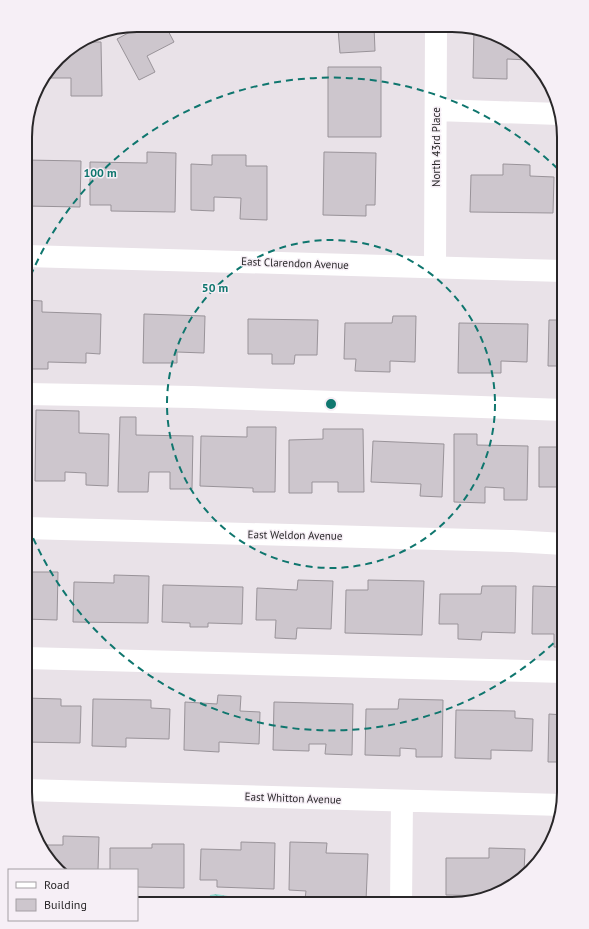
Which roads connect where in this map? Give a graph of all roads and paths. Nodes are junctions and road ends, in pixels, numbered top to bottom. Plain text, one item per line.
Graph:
1 (436, 32) edge
2 (436, 110) junction
3 (554, 114) edge
4 (32, 256) edge
5 (435, 267) junction
6 (557, 271) edge
7 (32, 394) edge
8 (557, 410) edge
9 (32, 528) edge
10 (557, 544) edge
11 (32, 658) edge
12 (557, 672) edge
13 (32, 790) edge
14 (402, 801) junction
15 (556, 805) edge
16 (401, 897) edge

1 - 2 street, North 43rd Place
2 - 3 street
2 - 5 street, North 43rd Place
4 - 5 street, East Clarendon Avenue
5 - 6 street, East Clarendon Avenue
7 - 8 street
9 - 10 street, East Weldon Avenue
11 - 12 street
13 - 14 street, East Whitton Avenue
14 - 15 street, East Whitton Avenue
14 - 16 street

